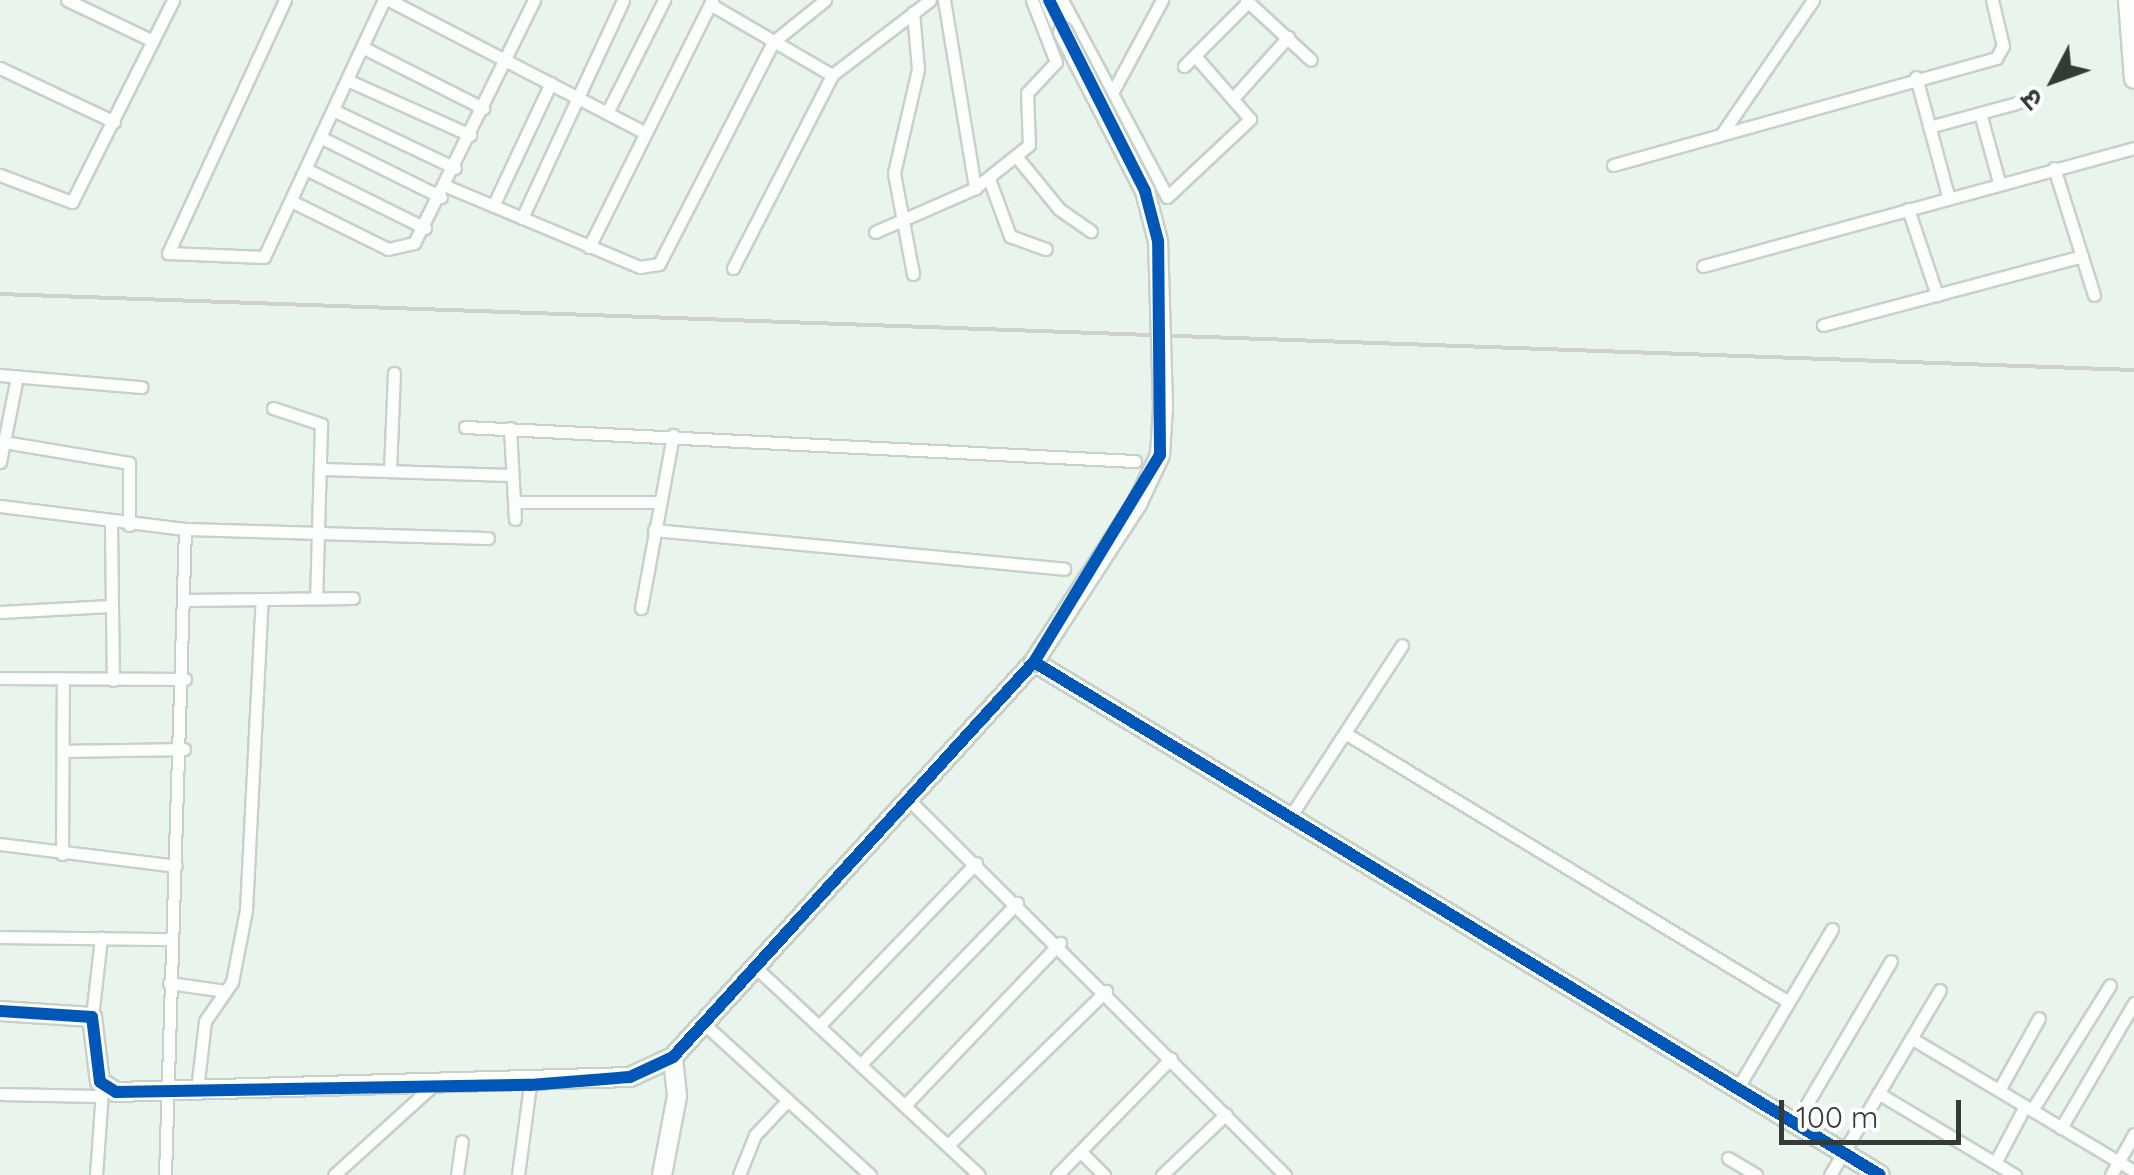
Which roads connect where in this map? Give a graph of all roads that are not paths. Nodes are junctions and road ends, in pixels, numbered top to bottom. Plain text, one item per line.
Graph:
1 (67, 0) edge
2 (173, 0) edge
3 (285, 0) edge
4 (387, 0) edge
5 (534, 0) edge
6 (623, 0) edge
7 (664, 0) edge
8 (826, 0) edge
9 (930, 0) edge
10 (944, 0) edge
11 (1032, 0) edge
12 (1049, 0) edge
13 (1062, 0) edge
14 (1162, 0) edge
15 (1813, 0) edge
16 (1992, 0) edge
17 (2114, 0) edge
18 (1247, 1) edge
19 (711, 2) edge
20 (2126, 9) edge
21 (913, 12) junction
22 (1288, 38) junction
23 (153, 41) junction
24 (773, 42) junction
25 (362, 47) junction
26 (1194, 56) junction
27 (507, 60) junction
28 (1310, 60) dead end
29 (1184, 66) dead end
30 (0, 68) edge
31 (832, 75) junction
32 (1916, 77) junction
33 (2134, 78) edge
34 (347, 80) junction
35 (550, 84) junction
36 (1112, 92) junction
37 (1236, 95) junction
38 (578, 99) junction
39 (2017, 103) dead end
40 (483, 108) junction
41 (333, 110) junction
42 (1980, 113) junction
43 (608, 114) junction
44 (114, 122) junction
45 (1930, 127) junction
46 (1723, 132) junction
47 (646, 133) junction
48 (470, 136) junction
49 (320, 137) junction
50 (2134, 148) edge
51 (1016, 156) junction
52 (1613, 165) dead end
53 (455, 168) junction
54 (2054, 168) junction
55 (306, 169) junction
56 (0, 175) edge
57 (988, 179) junction
58 (2000, 182) junction
59 (975, 188) junction
60 (444, 191) junction
61 (1948, 196) junction
62 (291, 201) junction
63 (493, 206) junction
64 (1908, 209) junction
65 (522, 218) junction
66 (900, 222) junction
67 (425, 228) junction
68 (1091, 231) dead end
69 (875, 232) dead end
70 (588, 248) junction
71 (1046, 249) dead end
72 (2082, 256) junction
73 (1703, 266) dead end
74 (733, 268) dead end
75 (913, 274) dead end
76 (1937, 295) junction
77 (2094, 295) dead end
78 (1822, 325) dead end
79 (394, 373) dead end
80 (0, 375) edge
81 (17, 376) junction
82 (140, 387) dead end
83 (273, 408) dead end
84 (465, 427) dead end
85 (510, 428) junction
86 (673, 435) junction
87 (4, 442) junction
88 (1136, 461) dead end
89 (0, 462) edge
90 (321, 469) junction
91 (390, 471) junction
92 (512, 475) junction
93 (514, 502) junction
94 (659, 502) junction
95 (0, 506) edge
96 (514, 520) dead end
97 (112, 524) junction
98 (129, 525) junction
99 (184, 529) junction
100 (654, 530) junction
101 (320, 532) junction
102 (488, 538) dead end
103 (1064, 569) dead end
104 (316, 598) junction
105 (353, 598) dead end
106 (262, 599) junction
107 (185, 600) junction
108 (110, 606) junction
109 (641, 608) dead end
110 (0, 612) edge
111 (1402, 645) dead end
112 (1034, 662) junction
113 (0, 678) edge
114 (186, 679) junction
115 (63, 680) junction
116 (113, 680) junction
117 (1345, 732) junction
118 (184, 750) junction
119 (62, 751) junction
120 (904, 795) junction
121 (1290, 818) junction
122 (0, 844) edge
123 (62, 854) junction
124 (976, 864) junction
125 (176, 866) junction
126 (1017, 903) junction
127 (1832, 929) dead end
128 (0, 937) edge
129 (101, 938) junction
130 (172, 939) junction
131 (1060, 943) junction
132 (1891, 961) dead end
133 (754, 966) junction
134 (169, 983) junction
135 (2110, 985) dead end
136 (1940, 990) dead end
137 (225, 991) junction
138 (1106, 991) junction
139 (1787, 1001) junction
140 (2134, 1004) edge
141 (0, 1010) edge
142 (92, 1017) junction
143 (2040, 1018) dead end
144 (703, 1023) junction
145 (820, 1026) junction
146 (1911, 1038) junction
147 (673, 1057) junction
148 (1172, 1058) junction
149 (862, 1063) junction
150 (530, 1085) junction
151 (432, 1086) junction
152 (1738, 1089) junction
153 (198, 1090) junction
154 (1999, 1090) junction
155 (164, 1091) junction
156 (101, 1092) junction
157 (1878, 1093) junction
158 (0, 1094) edge
159 (788, 1100) junction
160 (906, 1104) junction
161 (2029, 1108) junction
162 (1226, 1114) junction
163 (1795, 1124) junction
164 (2061, 1128) junction
165 (2134, 1134) edge
166 (462, 1141) dead end
167 (948, 1146) junction
168 (1081, 1152) junction
169 (1842, 1152) junction
170 (1728, 1158) dead end
171 (2119, 1161) junction
172 (1995, 1163) junction
173 (1174, 1164) junction
174 (2134, 1172) edge
175 (96, 1175) edge
176 (165, 1175) edge
177 (334, 1175) edge
178 (457, 1175) edge
179 (518, 1175) edge
180 (662, 1175) edge
181 (739, 1175) edge
182 (870, 1175) edge
183 (979, 1175) edge
184 (1057, 1175) edge
185 (1104, 1175) edge
186 (1162, 1175) edge
187 (1185, 1175) edge
188 (1286, 1175) edge
189 (1756, 1175) edge
190 (1830, 1175) edge
191 (1880, 1175) edge
192 (2015, 1175) edge
193 (2111, 1175) edge

1 - 23 street
2 - 23 street
3 - 62 street
4 - 25 street
4 - 27 street
5 - 27 street
6 - 38 street
7 - 43 street
8 - 24 street
9 - 21 street
10 - 59 street
11 - 51 street
12 - 112 street, bridge
13 - 36 street
14 - 36 street
15 - 46 street
16 - 32 street
17 - 20 street
18 - 22 street
18 - 26 street
19 - 24 street
19 - 47 street
20 - 33 street
21 - 31 street
21 - 66 street
22 - 28 street
22 - 37 street
23 - 44 street
24 - 31 street
24 - 70 street
25 - 34 street
25 - 40 street
26 - 29 street
26 - 37 street
27 - 35 street
27 - 40 street
30 - 44 street
31 - 74 street
32 - 45 street
32 - 46 street
34 - 41 street
34 - 48 street
35 - 38 street
35 - 63 street
36 - 37 street
38 - 43 street
38 - 65 street
39 - 42 street
40 - 48 street
41 - 49 street
41 - 53 street
42 - 45 street
42 - 58 street
43 - 47 street
44 - 56 street
45 - 61 street
46 - 52 street
47 - 70 street
48 - 53 street
49 - 55 street
49 - 60 street
50 - 54 street
51 - 57 street
51 - 68 street
53 - 60 street
54 - 58 street
54 - 72 street
55 - 62 street
55 - 67 street
57 - 59 street
57 - 71 street
58 - 61 street
59 - 66 street
60 - 63 street
60 - 67 street
61 - 64 street
62 - 67 street
63 - 65 street
64 - 73 street
64 - 76 street
65 - 70 street
66 - 69 street
66 - 75 street
72 - 76 street
72 - 77 street
76 - 78 street
79 - 91 street
80 - 81 street
81 - 82 street
81 - 87 street
83 - 90 street
84 - 85 street
85 - 86 street
85 - 92 street
86 - 88 street
86 - 94 street
87 - 89 street
87 - 98 street
90 - 91 street
90 - 101 street
91 - 92 street
92 - 93 street
93 - 94 street
93 - 96 street
94 - 100 street
95 - 97 street
97 - 98 street
97 - 108 street
98 - 99 street
99 - 101 street
99 - 107 street
100 - 103 street
100 - 109 street
101 - 102 street
101 - 104 street
104 - 105 street
104 - 106 street
106 - 107 street
106 - 137 street
107 - 114 street
108 - 110 street
108 - 116 street
111 - 117 street
112 - 120 street
112 - 121 street
113 - 115 street
114 - 116 street
114 - 118 street
115 - 116 street
115 - 119 street
117 - 121 street
117 - 139 street
118 - 119 street
118 - 125 street
119 - 123 street
120 - 124 street
120 - 133 street
121 - 152 street
122 - 123 street
123 - 125 street
124 - 126 street
124 - 145 street
125 - 130 street
126 - 131 street
126 - 149 street
127 - 139 street
128 - 129 street
129 - 130 street
129 - 142 street
130 - 134 street
131 - 138 street
131 - 160 street
132 - 163 street
133 - 144 street
133 - 145 street
134 - 137 street
134 - 155 street
135 - 161 street
136 - 146 street
137 - 153 street
138 - 148 street
138 - 167 street
139 - 152 street
140 - 164 street
141 - 142 street
142 - 156 street
143 - 154 street
144 - 147 street
144 - 159 street
145 - 149 street
146 - 154 street
146 - 157 street
147 - 150 street
147 - 180 street
148 - 162 street
148 - 168 street
149 - 160 street
150 - 151 street
150 - 179 street
151 - 153 street
151 - 177 street
152 - 163 street
153 - 155 street
154 - 161 street
155 - 156 street
155 - 176 street
156 - 158 street
156 - 175 street
157 - 169 street
157 - 172 street
159 - 181 street
159 - 182 street
160 - 167 street
161 - 164 street
161 - 172 street
162 - 173 street
162 - 188 street
163 - 169 street
164 - 171 street
165 - 171 street
166 - 178 street
167 - 183 street
168 - 184 street
168 - 185 street
169 - 190 street
169 - 191 street
170 - 189 street
171 - 174 street
171 - 193 street
172 - 192 street
173 - 186 street
173 - 187 street

